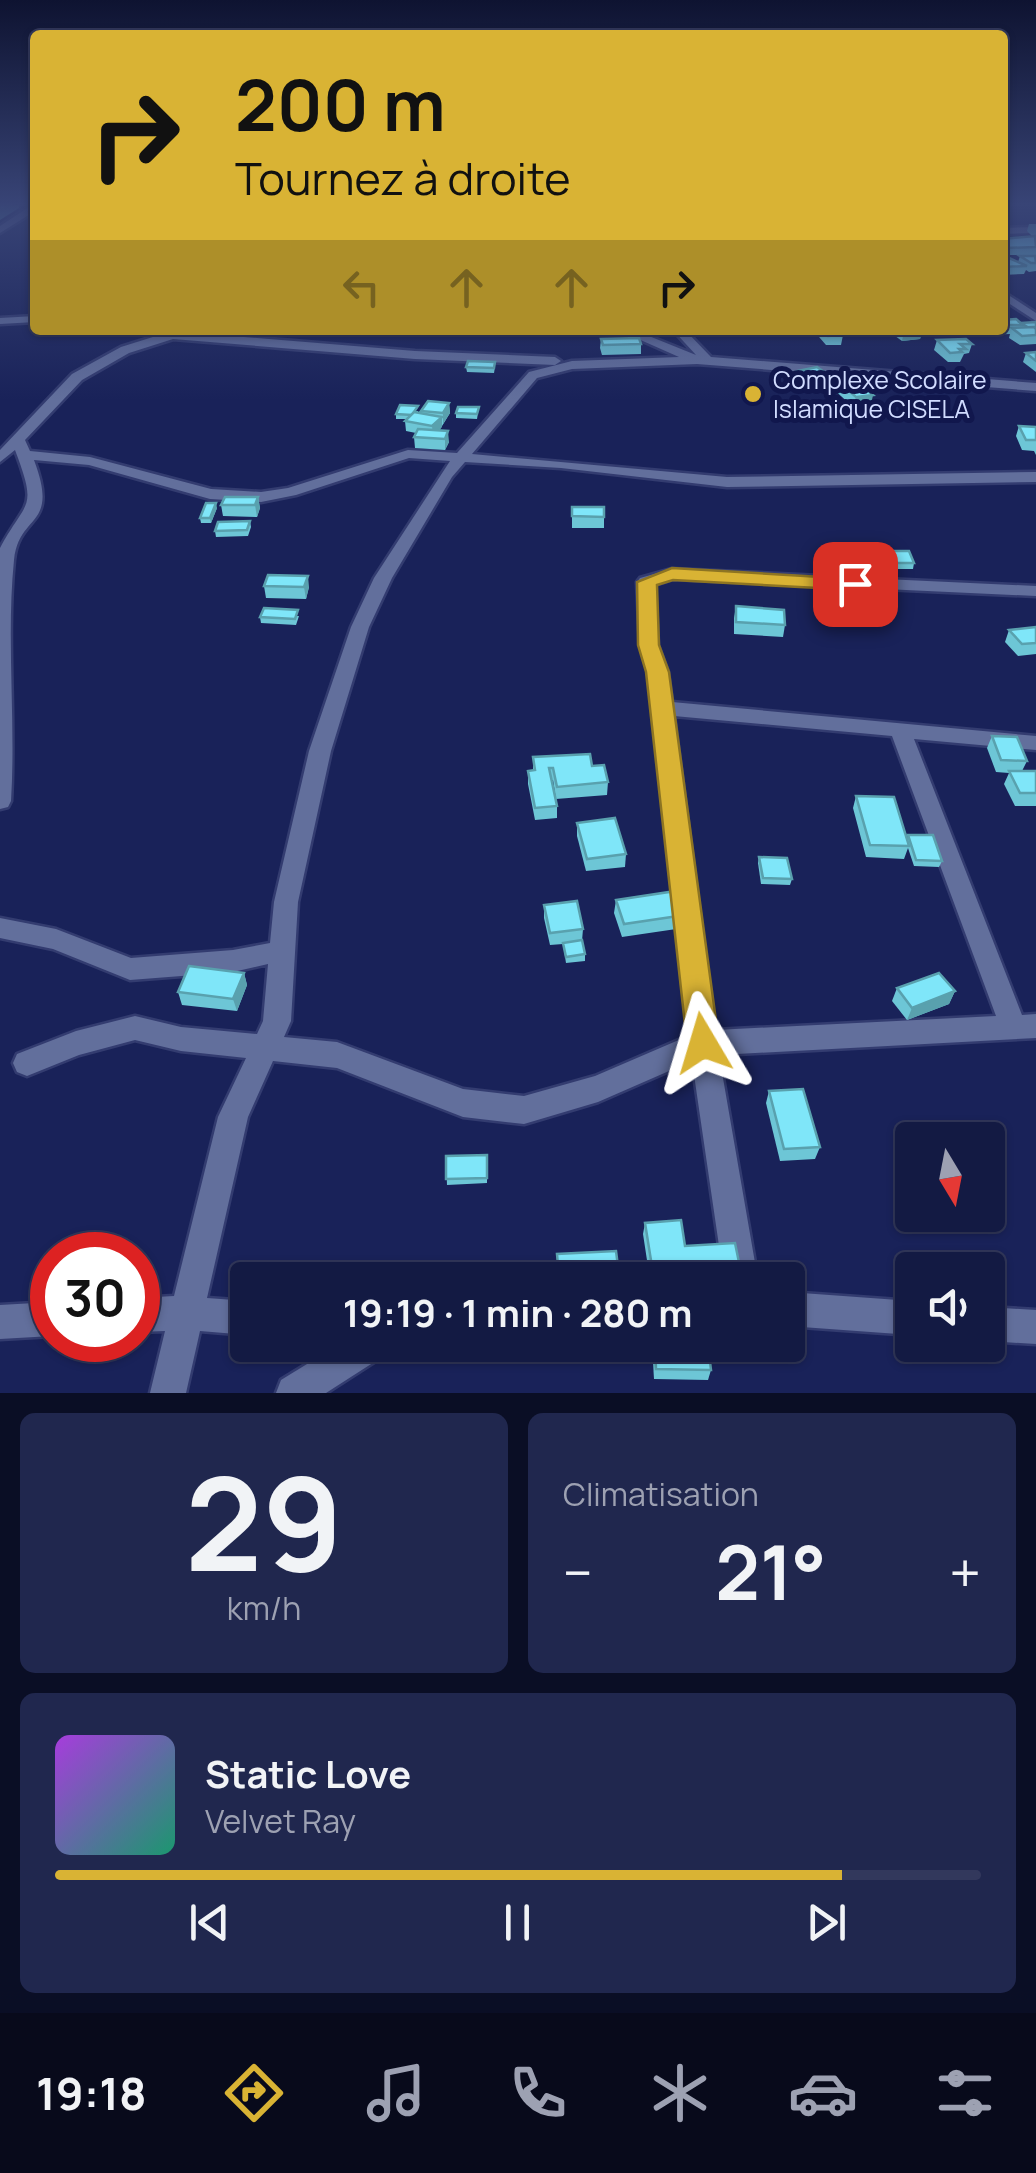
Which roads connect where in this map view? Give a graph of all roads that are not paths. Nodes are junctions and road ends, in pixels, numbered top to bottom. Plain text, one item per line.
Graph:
1 (1008, 296) edge
2 (1021, 296) dead end
3 (1008, 299) edge
4 (1036, 318) edge
5 (30, 319) edge
6 (0, 321) edge
7 (177, 335) edge
8 (192, 335) edge
9 (222, 335) edge
10 (637, 335) edge
11 (683, 335) edge
12 (230, 340) junction
13 (706, 361) junction
14 (622, 362) junction
15 (1036, 388) edge
16 (18, 439) junction
17 (24, 455) junction
18 (464, 457) junction
19 (0, 458) edge
20 (1036, 477) edge
21 (1036, 591) edge
22 (661, 708) junction
23 (900, 730) junction
24 (1036, 743) edge
25 (0, 802) edge
26 (0, 928) edge
27 (280, 951) junction
28 (1024, 1026) edge
29 (703, 1043) junction
30 (266, 1046) junction
31 (27, 1062) dead end
32 (738, 1262) edge
33 (805, 1311) edge
34 (186, 1313) junction
35 (160, 1315) edge
36 (230, 1317) edge
37 (895, 1317) edge
38 (30, 1321) edge
39 (0, 1322) edge
40 (1005, 1325) edge
41 (1036, 1327) edge
42 (343, 1362) edge
43 (168, 1393) edge
44 (294, 1393) edge

1 - 2 street
3 - 4 street
5 - 6 street
7 - 16 street
8 - 12 street
9 - 12 street
10 - 13 street
11 - 13 street
12 - 14 street
13 - 14 street
13 - 15 street
14 - 18 street
16 - 17 street
16 - 19 street
17 - 18 street
17 - 25 street
18 - 20 street
18 - 27 street
21 - 22 street
22 - 23 street
22 - 29 street
23 - 24 street
23 - 28 street
26 - 27 street
27 - 30 street
28 - 29 street
29 - 30 street
29 - 32 street
30 - 31 street
30 - 34 street
33 - 37 street
34 - 35 street
34 - 36 street
34 - 43 street
38 - 39 street
40 - 41 street
42 - 44 street

